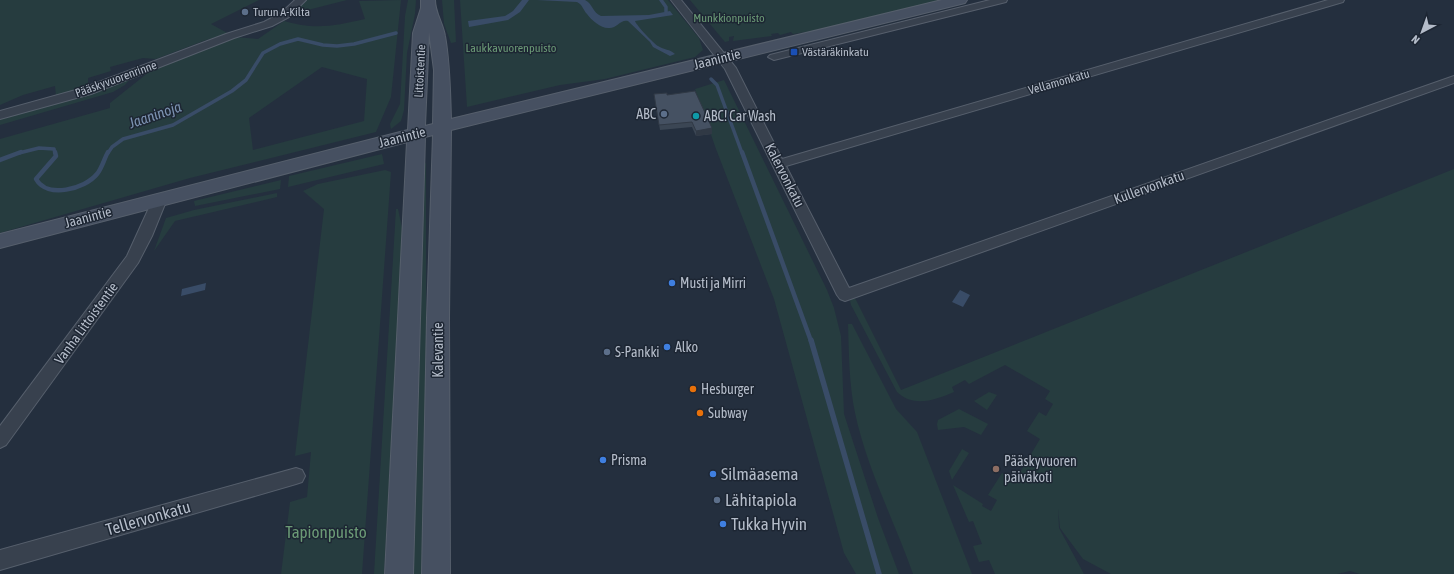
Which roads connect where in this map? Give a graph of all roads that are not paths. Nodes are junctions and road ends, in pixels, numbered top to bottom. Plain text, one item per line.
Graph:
1 (301, 0) edge
2 (676, 0) edge
3 (960, 0) edge
4 (1002, 0) edge
5 (1339, 0) edge
6 (428, 4) edge
7 (810, 42) junction
8 (774, 57) dead end
9 (722, 58) junction
10 (1454, 79) edge
11 (0, 115) edge
12 (442, 127) junction
13 (416, 134) junction
14 (779, 164) junction
15 (160, 199) junction
16 (0, 241) edge
17 (845, 295) joint
18 (0, 440) edge
19 (296, 476) dead end
20 (0, 560) edge
21 (398, 574) edge
22 (436, 574) edge

1 - 11 street, Pääskyvuorenrinne
2 - 9 street
3 - 7 main road, Jaanintie
4 - 7 street, Jaanintie
5 - 14 street, Vellamonkatu
6 - 12 main road, Littoistentie
6 - 13 main road, Littoistentie
7 - 8 street
7 - 9 main road, Jaanintie
9 - 12 main road, Jaanintie
9 - 14 street, Kalervonkatu
10 - 17 street, Kullervonkatu
12 - 13 main road, Jaanintie
12 - 22 main road, Kalevantie
13 - 15 main road, Jaanintie
13 - 21 main road
14 - 17 street, Kalervonkatu
15 - 16 main road, Jaanintie
15 - 18 street, Vanha Littoistentie
19 - 20 street, Tellervonkatu

